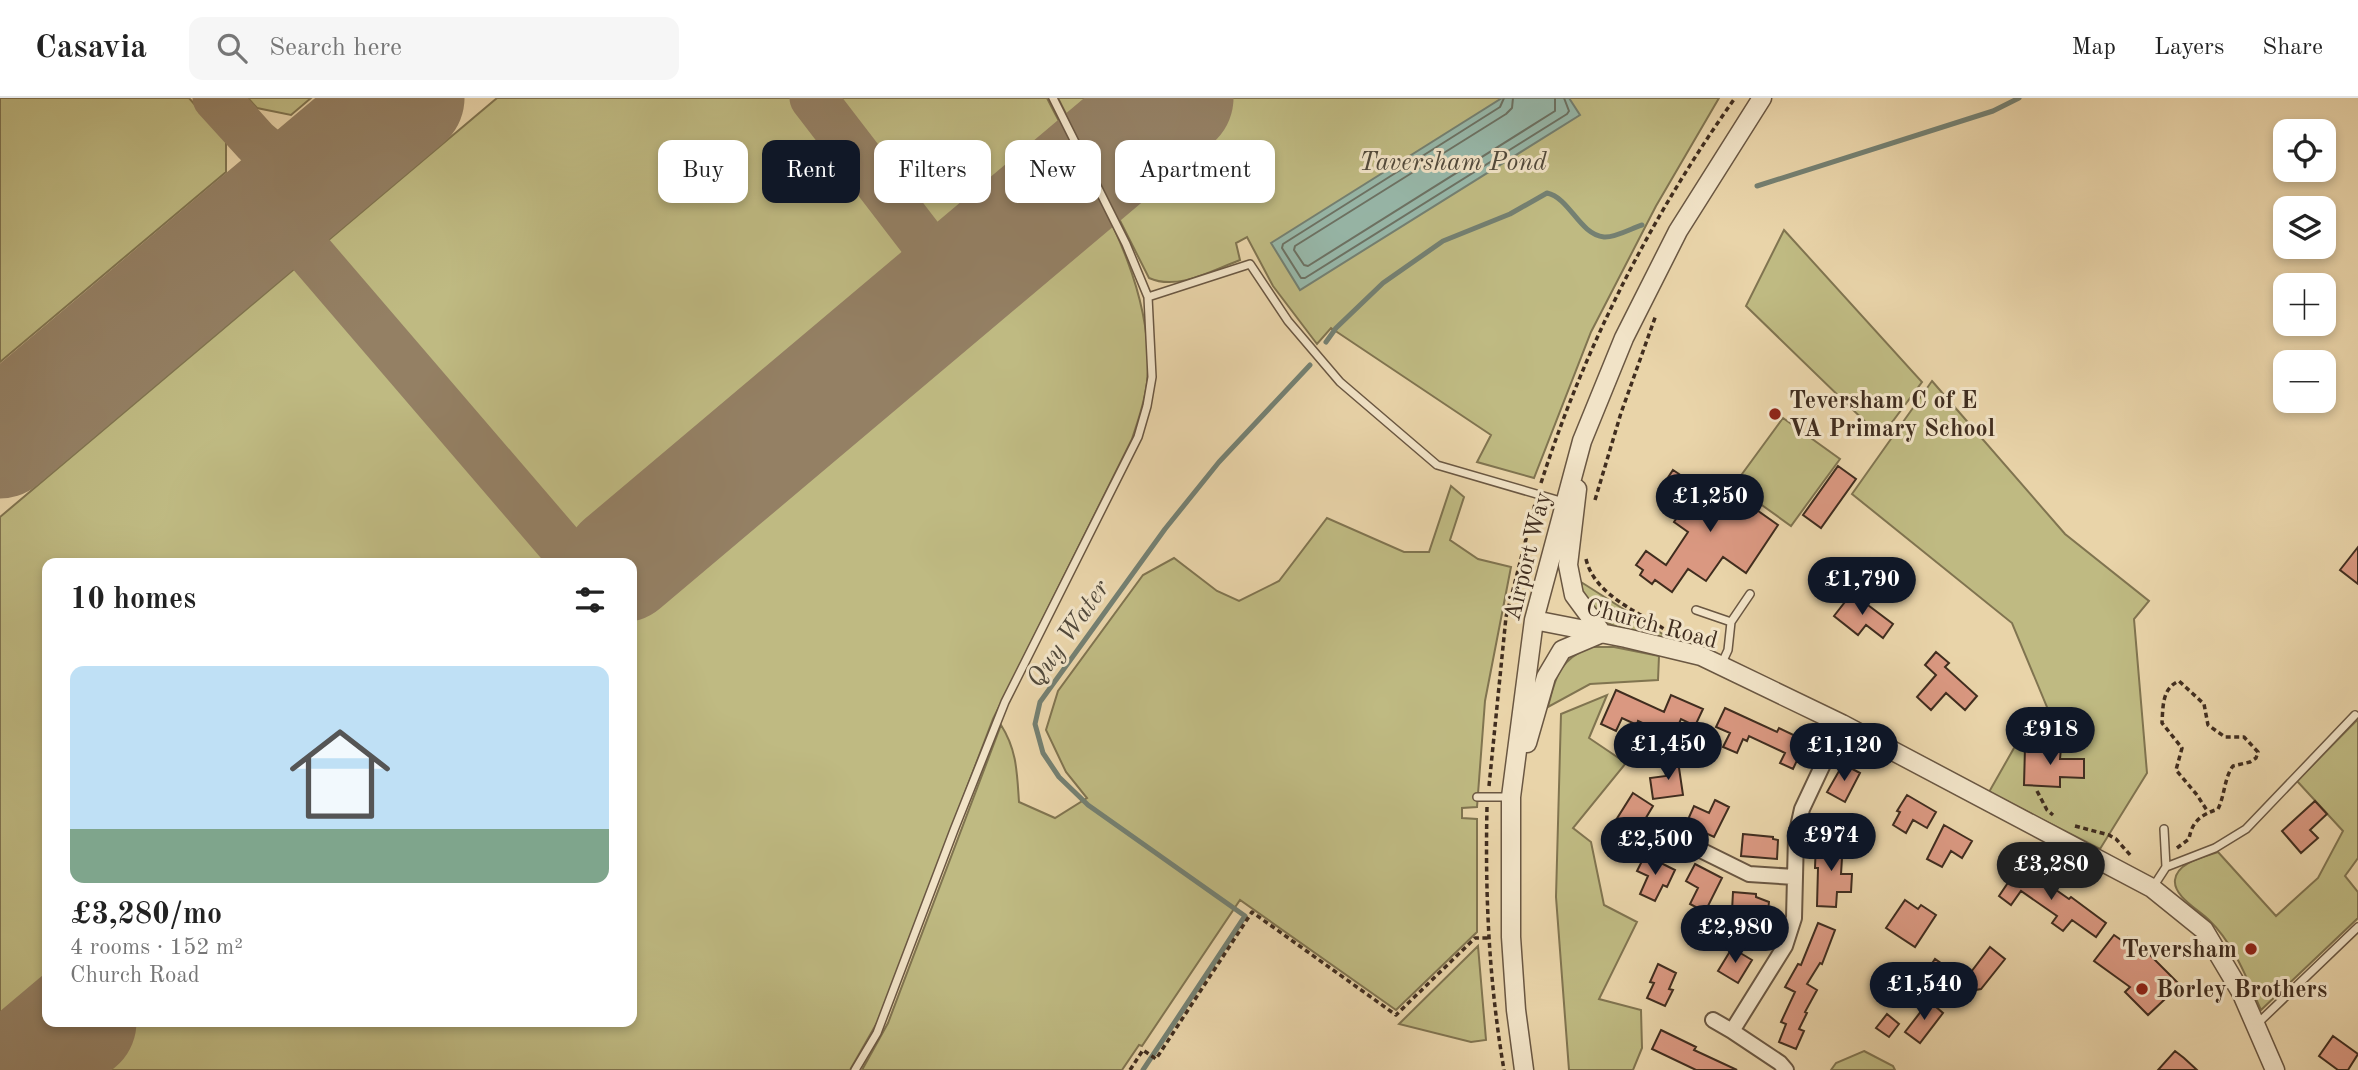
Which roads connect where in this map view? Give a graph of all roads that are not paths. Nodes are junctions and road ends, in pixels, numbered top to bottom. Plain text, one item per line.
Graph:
1 (1054, 98) edge
2 (1762, 98) edge
3 (1148, 297) junction
4 (1582, 441) junction
5 (1564, 502) junction
6 (1750, 594) dead end
7 (1696, 610) dead end
8 (1534, 621) junction
9 (1731, 622) junction
10 (1602, 633) junction
11 (1721, 666) junction
12 (2356, 715) dead end
13 (1842, 724) junction
14 (1477, 797) dead end
15 (1511, 797) junction
16 (2164, 829) dead end
17 (1664, 832) dead end
18 (2166, 867) junction
19 (1795, 877) junction
20 (2152, 888) junction
21 (2358, 927) edge
22 (1713, 1020) dead end
23 (2255, 1026) junction
24 (1732, 1031) junction
25 (855, 1070) edge
26 (1524, 1070) edge
27 (1786, 1070) edge
28 (2275, 1070) edge

1 - 3 lane
2 - 4 street, Airport Way
3 - 5 lane
3 - 25 lane
4 - 5 street, Airport Way
4 - 10 street
5 - 8 street, Airport Way
6 - 9 lane
7 - 9 lane
8 - 10 street, Church Road
8 - 15 street, Airport Way
9 - 11 lane
10 - 11 street, Church Road
10 - 15 street
11 - 13 street, Church Road
12 - 18 lane
13 - 19 street
13 - 20 street, Church Road
14 - 15 lane
15 - 26 street, Airport Way
16 - 18 lane
17 - 19 street
18 - 20 lane
19 - 24 street
20 - 23 street, Church Road
21 - 23 lane
22 - 24 street
23 - 28 street, Church Road
24 - 27 street

